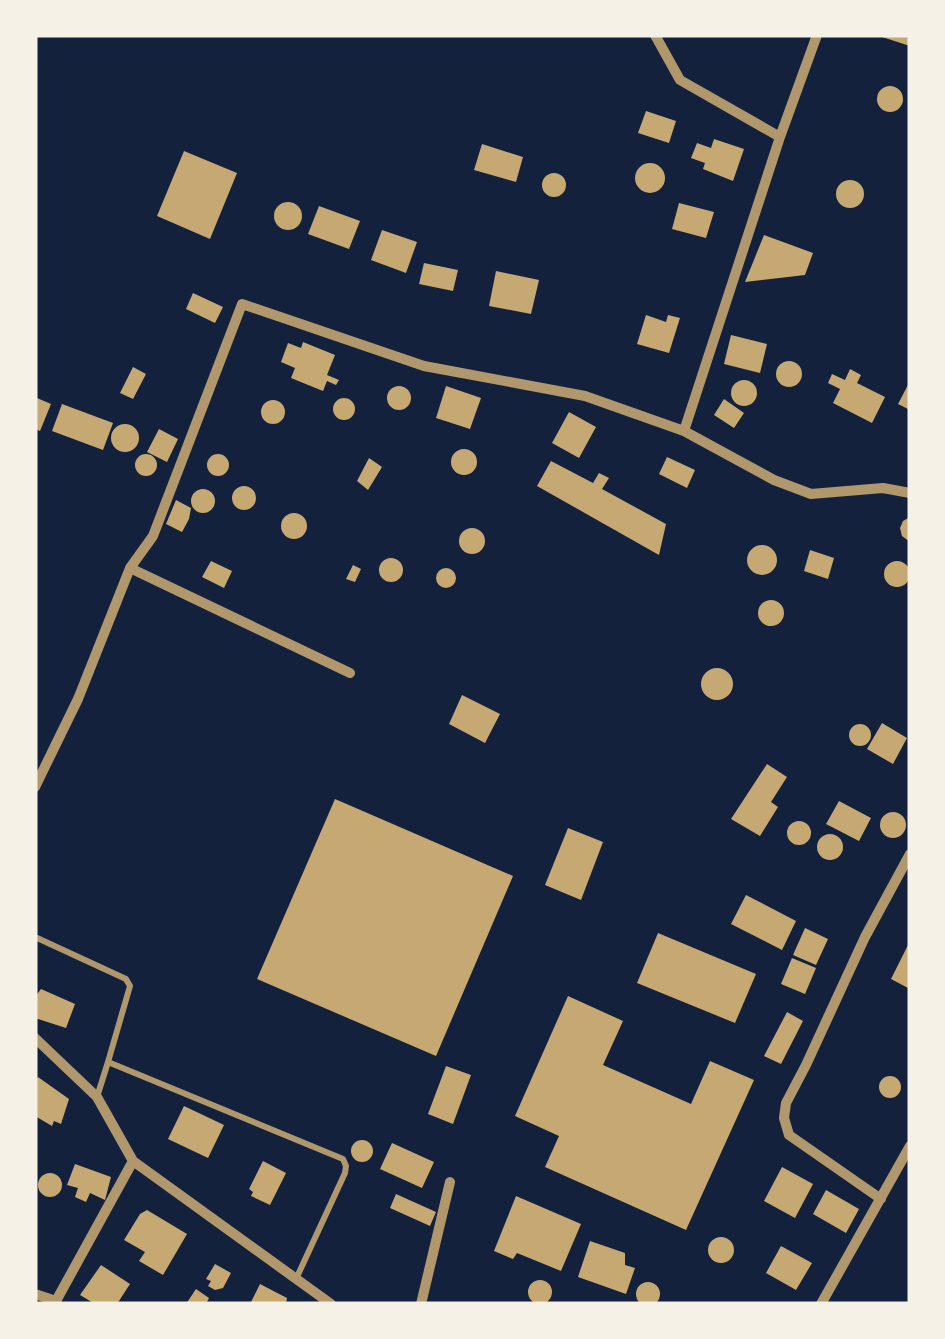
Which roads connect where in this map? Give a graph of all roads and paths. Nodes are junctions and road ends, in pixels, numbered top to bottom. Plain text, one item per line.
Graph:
1 (655, 35) edge
2 (817, 35) edge
3 (780, 137) junction
4 (684, 431) junction
5 (910, 493) edge
6 (130, 568) junction
7 (350, 673) dead end
8 (35, 788) edge
9 (910, 854) edge
10 (35, 937) edge
11 (35, 1038) edge
12 (108, 1062) junction
13 (97, 1096) junction
14 (910, 1146) edge
15 (133, 1161) junction
16 (450, 1182) dead end
17 (882, 1199) junction
18 (296, 1280) junction
19 (35, 1294) edge
20 (331, 1304) edge
21 (421, 1304) edge
22 (821, 1304) edge

1 - 3 street
2 - 3 street
3 - 4 street
4 - 5 street
4 - 6 street
6 - 7 street
6 - 8 street
9 - 17 street
10 - 12 lane
11 - 13 street
12 - 13 lane
12 - 18 lane
13 - 15 street
14 - 17 street
15 - 18 street
15 - 19 street
16 - 21 street
17 - 22 street
18 - 20 street

